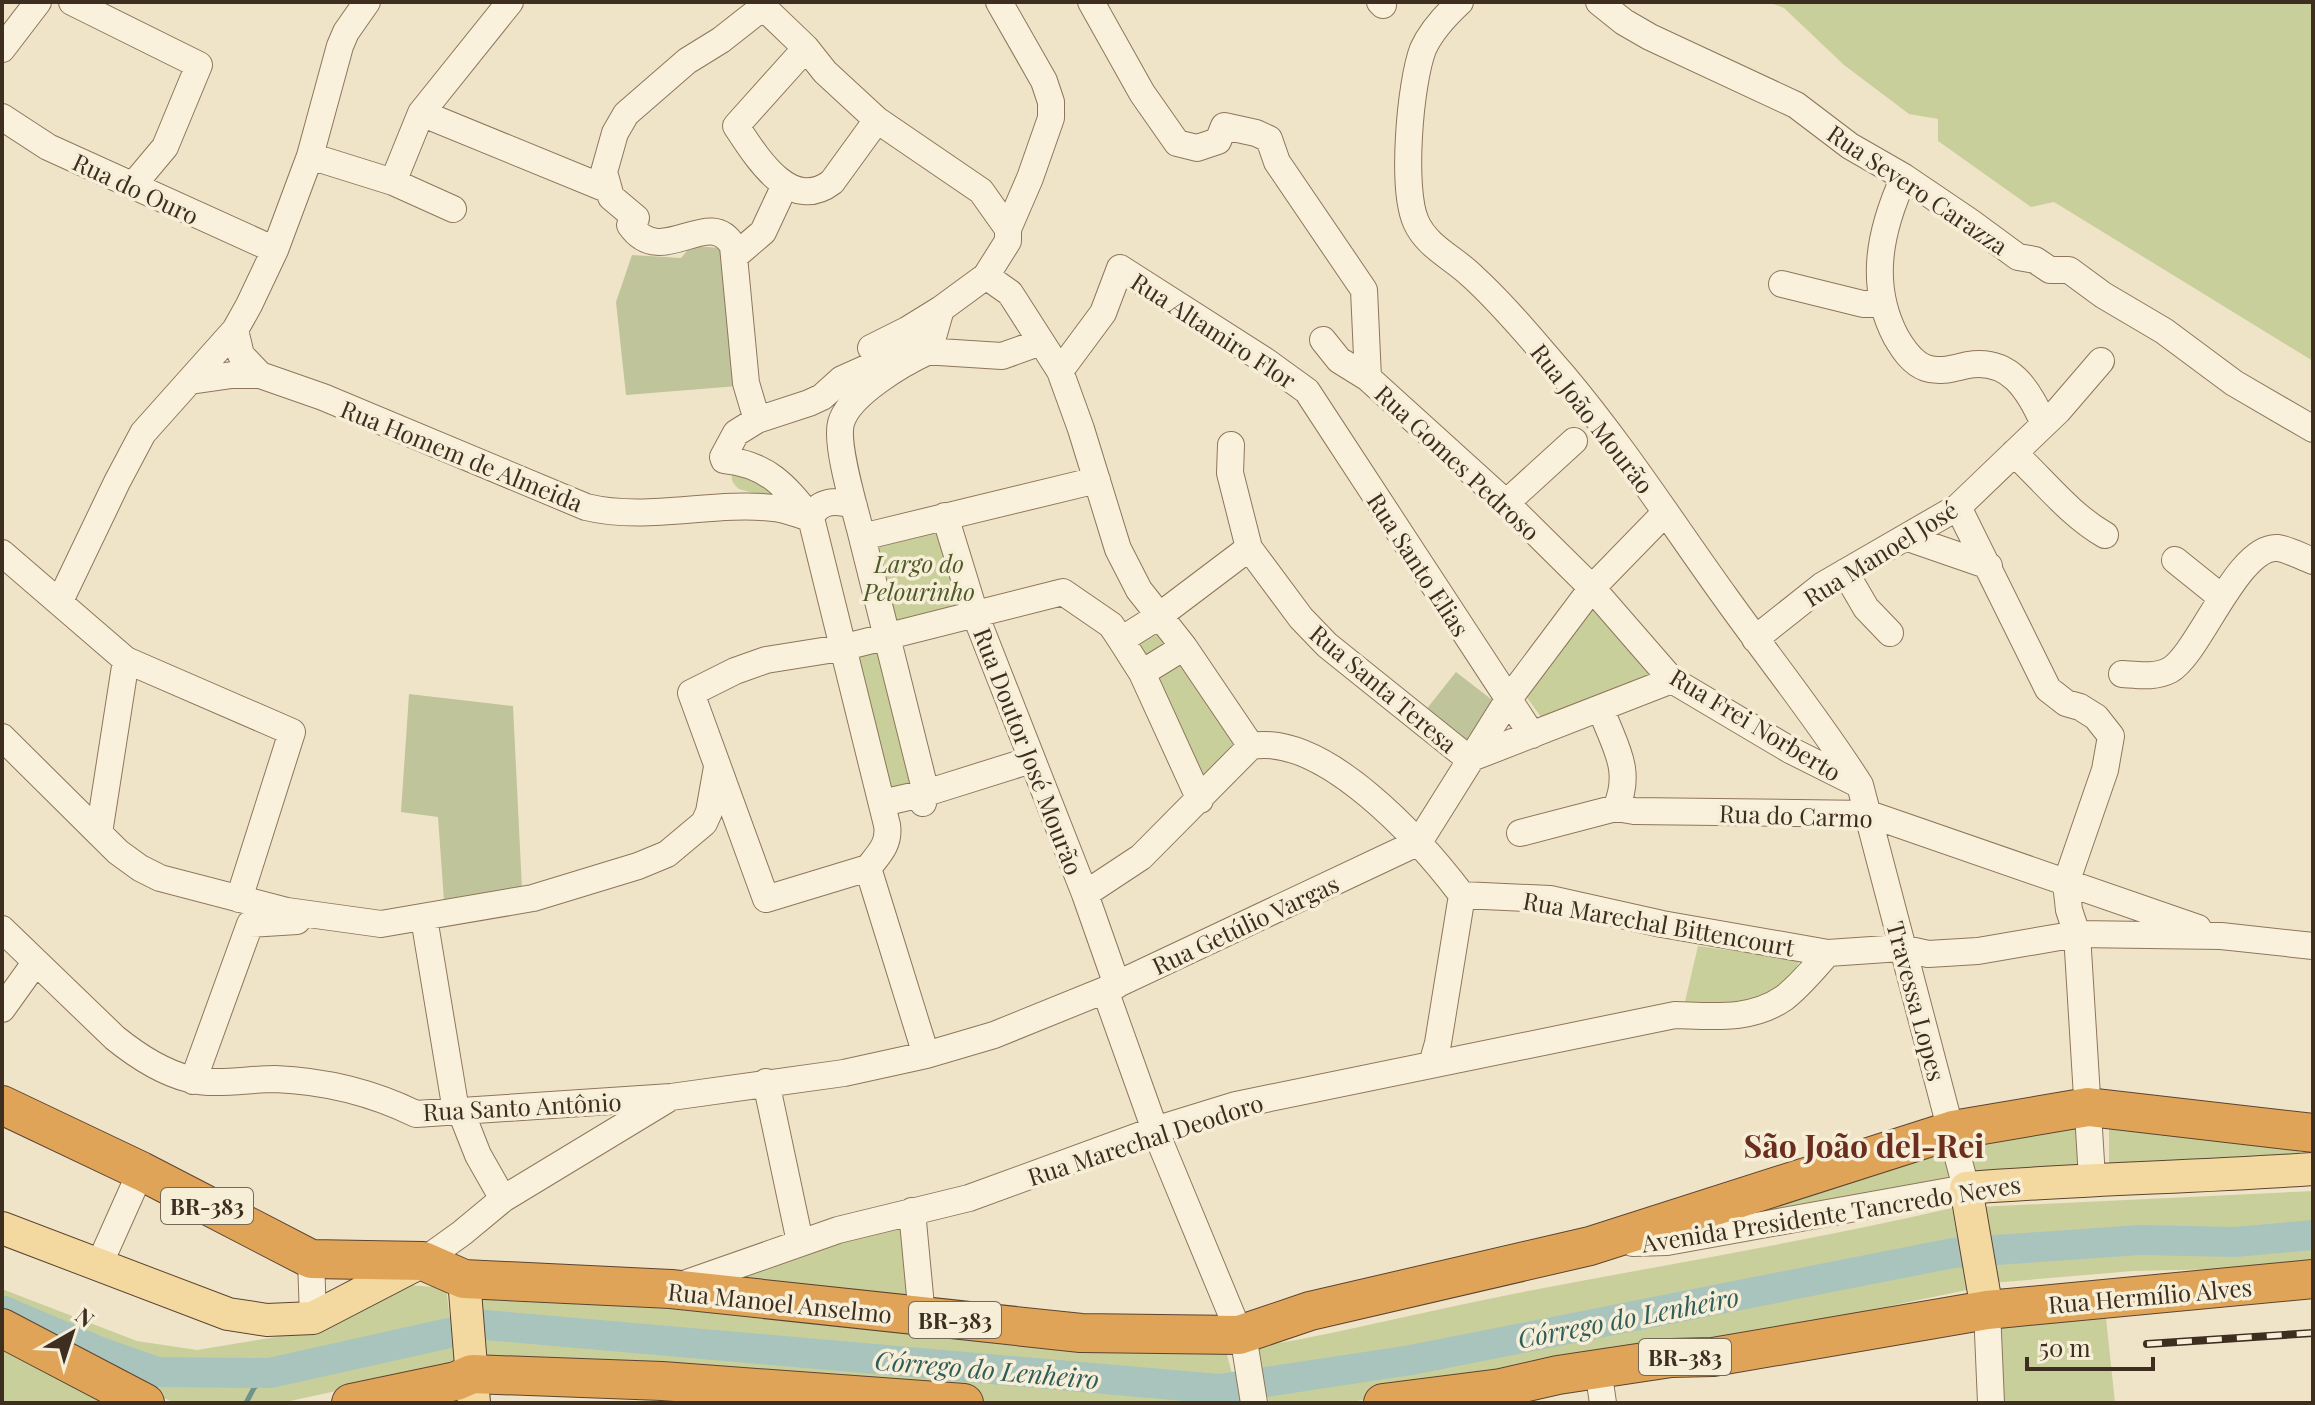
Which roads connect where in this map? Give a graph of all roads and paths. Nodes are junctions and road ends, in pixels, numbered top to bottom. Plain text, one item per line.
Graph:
1 (38, 2) edge
2 (72, 2) edge
3 (510, 2) edge
4 (999, 2) edge
5 (1091, 2) edge
6 (1599, 2) edge
7 (363, 4) edge
8 (760, 4) edge
9 (1454, 6) edge
10 (806, 48) junction
11 (2, 49) edge
12 (421, 113) junction
13 (2, 117) edge
14 (877, 120) junction
15 (310, 156) junction
16 (1904, 177) junction
17 (393, 182) junction
18 (134, 184) junction
19 (785, 185) junction
20 (609, 190) junction
21 (453, 209) dead end
22 (1008, 229) junction
23 (275, 250) junction
24 (735, 256) junction
25 (986, 276) junction
26 (1782, 284) dead end
27 (1883, 304) junction
28 (941, 309) junction
29 (235, 330) junction
30 (1041, 342) junction
31 (929, 351) junction
32 (2101, 361) dead end
33 (1060, 371) junction
34 (260, 375) junction
35 (1368, 378) junction
36 (842, 379) junction
37 (190, 381) junction
38 (1307, 391) junction
39 (757, 420) junction
40 (2044, 424) junction
41 (2313, 429) edge
42 (1574, 441) dead end
43 (1231, 445) dead end
44 (2014, 453) junction
45 (1097, 480) junction
46 (1506, 503) junction
47 (854, 506) junction
48 (1958, 507) junction
49 (1665, 513) junction
50 (945, 516) junction
51 (811, 518) junction
52 (2105, 535) dead end
53 (862, 537) junction
54 (1908, 538) junction
55 (1249, 548) junction
56 (2, 553) edge
57 (2175, 560) dead end
58 (2313, 561) edge
59 (1989, 566) junction
60 (1845, 572) junction
61 (1592, 588) junction
62 (2221, 597) junction
63 (60, 601) junction
64 (975, 614) junction
65 (1159, 616) junction
66 (1890, 633) dead end
67 (886, 637) junction
68 (1755, 639) junction
69 (1121, 640) junction
70 (1184, 647) junction
71 (841, 648) junction
72 (126, 660) junction
73 (1142, 673) junction
74 (2122, 674) dead end
75 (1672, 680) junction
76 (1508, 700) junction
77 (2112, 703) dead end
78 (1601, 709) junction
79 (1532, 735) junction
80 (2111, 736) junction
81 (2, 737) edge
82 (1251, 746) junction
83 (1469, 759) junction
84 (1031, 760) junction
85 (718, 766) junction
86 (1860, 785) junction
87 (924, 798) junction
88 (1200, 800) junction
89 (882, 803) junction
90 (1616, 808) junction
91 (1869, 814) junction
92 (99, 833) junction
93 (1520, 833) dead end
94 (1419, 842) junction
95 (868, 868) junction
96 (2066, 883) junction
97 (1085, 894) junction
98 (1462, 895) junction
99 (239, 899) junction
100 (329, 918) junction
101 (424, 918) junction
102 (2, 929) edge
103 (2077, 934) junction
104 (2221, 936) junction
105 (2313, 946) edge
106 (1901, 948) junction
107 (1828, 953) junction
108 (35, 963) junction
109 (1111, 988) junction
110 (4, 1001) edge
111 (926, 1055) junction
112 (1432, 1064) junction
113 (193, 1081) junction
114 (766, 1082) junction
115 (671, 1097) junction
116 (2, 1105) edge
117 (2088, 1107) junction
118 (456, 1111) junction
119 (1155, 1130) junction
120 (1953, 1130) junction
121 (2309, 1136) edge
122 (2313, 1169) edge
123 (141, 1171) junction
124 (2092, 1178) junction
125 (1967, 1194) junction
126 (503, 1199) junction
127 (912, 1211) junction
128 (2, 1228) edge
129 (462, 1233) junction
130 (800, 1242) junction
131 (1590, 1246) junction
132 (311, 1259) junction
133 (423, 1261) junction
134 (99, 1265) junction
135 (464, 1279) junction
136 (2313, 1279) edge
137 (671, 1289) junction
138 (1984, 1295) junction
139 (922, 1317) junction
140 (313, 1318) junction
141 (2, 1328) edge
142 (1242, 1341) junction
143 (467, 1372) edge
144 (1593, 1387) edge
145 (664, 1392) edge
146 (145, 1403) edge
147 (351, 1403) edge
148 (964, 1403) edge
149 (1254, 1403) edge
150 (1383, 1403) edge
151 (1991, 1403) edge

1 - 11 street
2 - 18 street
3 - 12 street
4 - 22 street
5 - 35 street
6 - 16 street, Rua Severo Carazza
7 - 15 street
8 - 10 street
8 - 20 street
9 - 49 street, Rua João Mourão
10 - 14 street
10 - 19 street
12 - 17 street
12 - 20 street
13 - 18 street, Rua do Ouro
14 - 19 street
14 - 22 street
15 - 17 street
15 - 23 street
16 - 27 street
16 - 41 street, Rua Severo Carazza
17 - 21 street
18 - 23 street, Rua do Ouro
19 - 24 street
20 - 24 street
22 - 25 street
23 - 29 street
24 - 39 street
25 - 28 street
25 - 30 street
26 - 27 street
27 - 40 street
28 - 31 street
28 - 36 street
29 - 34 street
29 - 37 street
30 - 31 street
30 - 33 street
31 - 36 street
31 - 47 street
32 - 40 street, Rua Manoel José
33 - 38 street, Rua Altamiro Flor
33 - 45 street
34 - 37 street
34 - 51 street, Rua Homem de Almeida
35 - 38 street, Rua Gomes Pedroso
35 - 46 street, Rua Gomes Pedroso
36 - 39 street
37 - 63 street
38 - 76 street, Rua Santo Elias
39 - 51 street
40 - 44 street, Rua Manoel José
42 - 46 street
43 - 55 street, Rua Santa Teresa
44 - 48 street, Rua Manoel José
44 - 52 street
45 - 50 street
45 - 65 street
46 - 61 street, Rua Gomes Pedroso
47 - 51 street
47 - 53 street
48 - 54 street, Rua Manoel José
48 - 59 street
49 - 61 street
49 - 68 street, Rua João Mourão
50 - 53 street
50 - 64 street, Rua Doutor José Mourão
51 - 71 street
53 - 67 street
54 - 59 street
54 - 60 street, Rua Manoel José
55 - 65 street
55 - 83 street, Rua Santa Teresa
56 - 63 street
57 - 62 street
58 - 62 street
59 - 80 street
60 - 66 street
60 - 68 street, Rua Manoel José
61 - 75 street, Rua Frei Norberto
61 - 76 street
62 - 74 street
63 - 72 street
64 - 67 street
64 - 69 street
64 - 84 street, Rua Doutor José Mourão
65 - 69 street
65 - 70 street
67 - 71 street
67 - 87 street
68 - 86 street, Rua João Mourão
69 - 73 street
70 - 73 street
70 - 82 street
71 - 85 street
71 - 89 street
72 - 92 street
72 - 99 street
73 - 88 street
75 - 78 street
75 - 86 street, Rua Frei Norberto
76 - 79 street, Rua Santo Elias
76 - 83 street
77 - 80 street
78 - 79 street
78 - 90 street
79 - 83 street
80 - 96 street
81 - 92 street
82 - 88 street
82 - 94 street
83 - 94 street
84 - 87 street
84 - 97 street, Rua Doutor José Mourão
85 - 95 street
85 - 101 street
86 - 91 street, Rua João Mourão
87 - 89 street
88 - 97 street
89 - 95 street
90 - 91 street, Rua do Carmo
90 - 93 street, Rua do Carmo
91 - 96 street, Rua do Carmo
91 - 106 street, Travessa Lopes
92 - 99 street
94 - 98 street
94 - 109 street, Rua Getúlio Vargas
95 - 111 street
96 - 103 street
96 - 104 street, Rua do Carmo
97 - 109 street, Rua Doutor José Mourão
98 - 107 street, Rua Marechal Bittencourt
98 - 112 street
99 - 100 street
100 - 101 street
100 - 113 street
101 - 118 street
102 - 108 street, Rua Santo Antônio
103 - 104 street, Rua Marechal Bittencourt
103 - 106 street, Rua Marechal Bittencourt
103 - 117 street
104 - 105 street
106 - 107 street, Rua Marechal Bittencourt
106 - 120 street, Travessa Lopes
107 - 112 street, Rua Marechal Deodoro
108 - 110 street
108 - 113 street, Rua Santo Antônio
109 - 111 street, Rua Getúlio Vargas
109 - 119 street, Rua Doutor José Mourão
111 - 114 street, Rua Getúlio Vargas
112 - 119 street, Rua Marechal Deodoro
113 - 118 street, Rua Santo Antônio
114 - 115 street, Rua Getúlio Vargas
114 - 130 street
115 - 118 street, Rua Santo Antônio
115 - 126 street
116 - 123 highway, BR-383
117 - 120 highway, Avenida Presidente Tancredo Neves / BR-383
117 - 121 highway, Avenida Presidente Tancredo Neves / BR-383
117 - 124 street
118 - 126 street
119 - 127 street, Rua Marechal Deodoro
119 - 142 street, Rua Doutor José Mourão
120 - 125 street, Travessa Lopes
120 - 131 highway, Avenida Presidente Tancredo Neves / BR-383
122 - 124 main road, Avenida Presidente Tancredo Neves
123 - 132 highway, BR-383
123 - 134 street
124 - 125 main road, Avenida Presidente Tancredo Neves
125 - 131 street, Avenida Presidente Tancredo Neves
125 - 138 main road
126 - 129 street
127 - 130 street, Rua Marechal Deodoro
127 - 139 street
128 - 134 main road
129 - 133 street
129 - 135 street
130 - 137 street, Rua Marechal Deodoro
131 - 142 highway, Avenida Presidente Tancredo Neves / BR-383
132 - 133 highway, BR-383
132 - 140 street
133 - 135 highway, BR-383
133 - 140 main road
134 - 140 main road
135 - 137 highway, Rua Manoel Anselmo / BR-383
135 - 143 main road
136 - 138 highway, Rua Hermílio Alves / BR-383
137 - 139 highway, Rua Manoel Anselmo / BR-383
138 - 144 highway, BR-383
138 - 151 street
139 - 142 highway, Rua Manoel Anselmo / BR-383
141 - 146 highway
142 - 149 street, Rua Doutor José Mourão
143 - 145 highway
143 - 147 highway
144 - 150 highway, BR-383
145 - 148 highway

